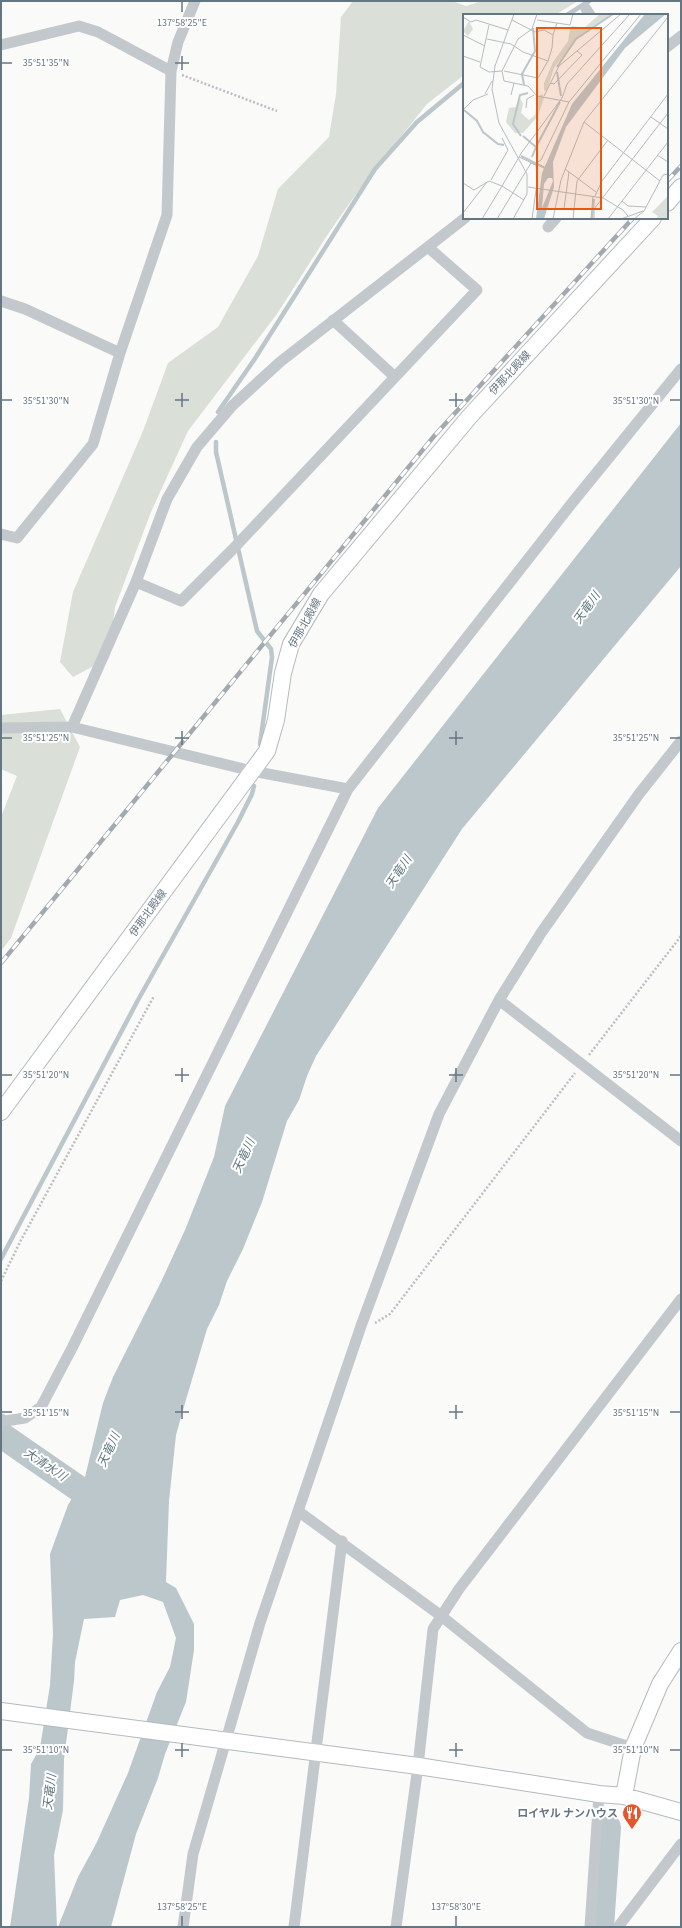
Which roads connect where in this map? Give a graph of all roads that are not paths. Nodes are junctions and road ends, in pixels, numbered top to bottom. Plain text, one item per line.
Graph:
1 (195, 1) edge
2 (681, 36) edge
3 (1, 44) edge
4 (668, 47) edge
5 (171, 71) junction
6 (681, 187) edge
7 (668, 202) edge
8 (463, 219) edge
9 (555, 219) edge
10 (652, 219) edge
11 (548, 228) dead end
12 (429, 248) junction
13 (1, 301) edge
14 (333, 320) junction
15 (120, 354) junction
16 (681, 369) edge
17 (395, 377) junction
18 (1, 534) edge
19 (136, 582) junction
20 (72, 727) junction
21 (1, 728) edge
22 (681, 741) edge
23 (252, 771) junction
24 (348, 789) junction
25 (499, 1000) junction
26 (1, 1112) edge
27 (681, 1140) edge
28 (681, 1299) edge
29 (2, 1423) edge
30 (298, 1511) junction
31 (342, 1541) junction
32 (440, 1615) junction
33 (681, 1651) edge
34 (1, 1711) edge
35 (221, 1740) junction
36 (633, 1748) junction
37 (316, 1753) junction
38 (418, 1766) junction
39 (599, 1794) junction
40 (624, 1796) junction
41 (681, 1812) edge
42 (681, 1844) edge
43 (183, 1927) edge
44 (294, 1927) edge
45 (396, 1927) edge
46 (590, 1927) edge
47 (618, 1927) edge

1 - 5 street
2 - 4 street
3 - 5 street
5 - 15 street
6 - 7 main road
8 - 12 street
9 - 11 street
10 - 23 main road, 伊那北殿線
12 - 14 street
12 - 17 street
13 - 15 street
14 - 17 street
14 - 19 street
15 - 18 street
16 - 24 street
17 - 19 street
19 - 20 street
20 - 21 street
20 - 23 street
22 - 25 street
23 - 24 street
23 - 26 main road, 伊那北殿線
24 - 29 street
25 - 27 street
25 - 30 street
28 - 32 street
30 - 31 street
30 - 35 street
31 - 32 street
31 - 37 street
32 - 36 street
32 - 38 street
33 - 36 main road
34 - 35 main road
35 - 37 main road
35 - 43 street
36 - 40 main road
37 - 38 main road
37 - 44 street
38 - 39 main road
38 - 45 street
39 - 40 main road
39 - 46 street
40 - 41 main road
42 - 47 street

